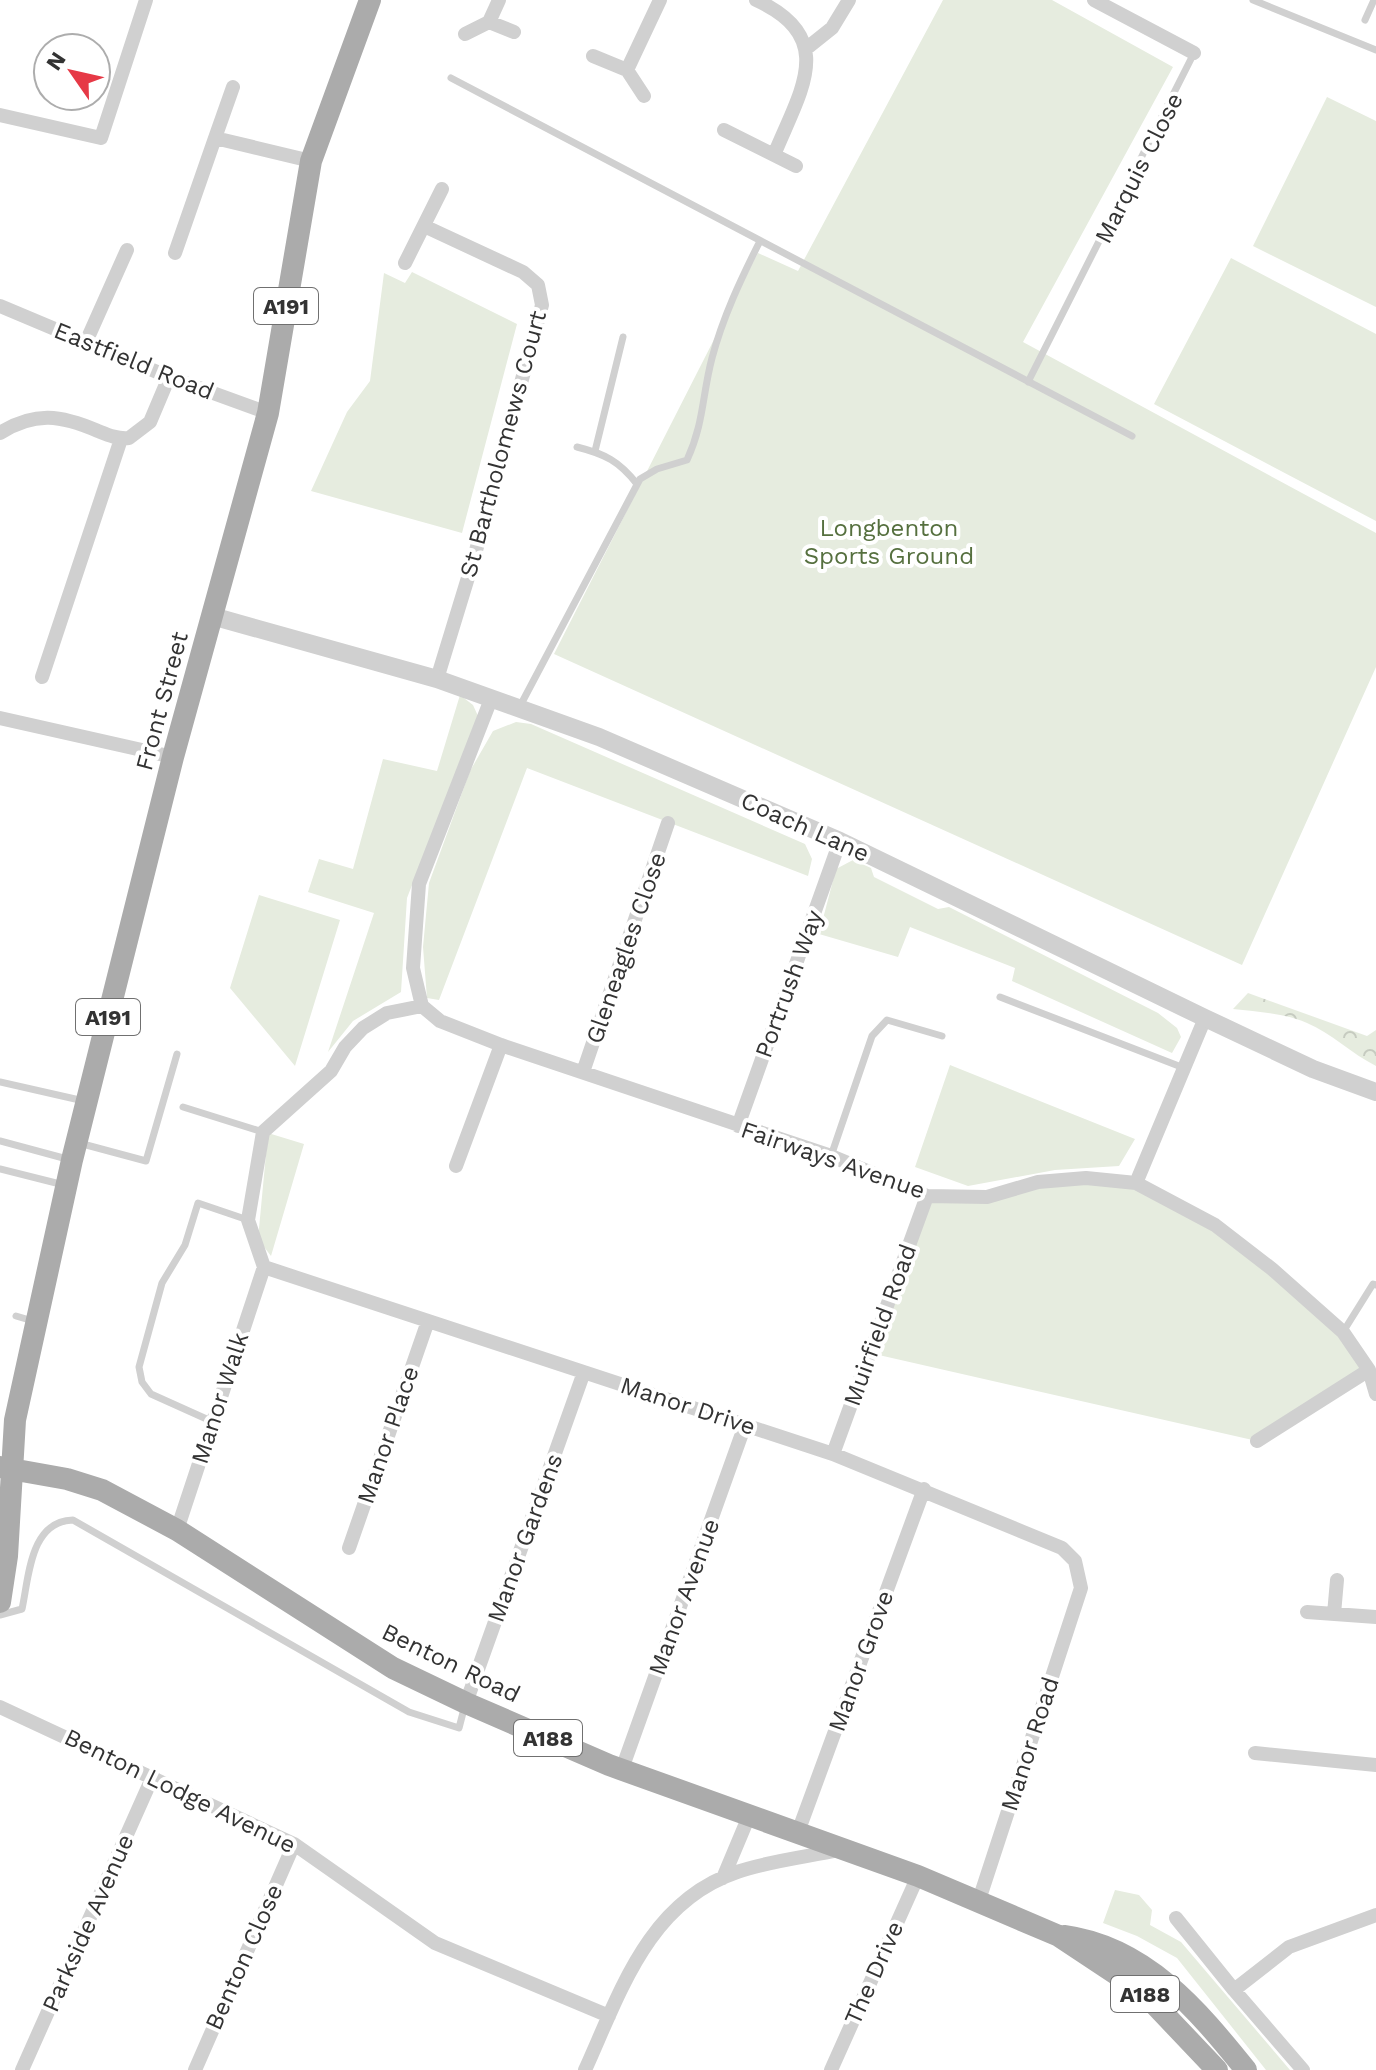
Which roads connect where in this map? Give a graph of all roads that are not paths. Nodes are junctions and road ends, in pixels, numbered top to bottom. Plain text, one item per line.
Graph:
1 (146, 0) edge
2 (370, 0) edge
3 (499, 0) edge
4 (660, 0) edge
5 (756, 0) edge
6 (849, 0) edge
7 (1094, 0) edge
8 (1253, 0) edge
9 (1374, 0) edge
10 (1365, 20) dead end
11 (489, 22) junction
12 (514, 32) dead end
13 (465, 34) dead end
14 (807, 48) junction
15 (1376, 50) edge
16 (1194, 53) joint
17 (593, 56) dead end
18 (627, 70) junction
19 (451, 78) dead end
20 (233, 87) dead end
21 (644, 96) dead end
22 (0, 115) edge
23 (724, 130) dead end
24 (215, 138) junction
25 (774, 155) junction
26 (311, 161) junction
27 (796, 166) dead end
28 (442, 189) dead end
29 (424, 226) junction
30 (759, 243) junction
31 (127, 250) dead end
32 (175, 253) dead end
33 (405, 263) dead end
34 (0, 306) edge
35 (623, 337) dead end
36 (86, 342) junction
37 (169, 377) junction
38 (1028, 382) junction
39 (268, 413) junction
40 (0, 433) edge
41 (1132, 436) dead end
42 (121, 439) junction
43 (577, 447) dead end
44 (595, 451) junction
45 (637, 484) junction
46 (212, 616) junction
47 (42, 677) dead end
48 (437, 679) junction
49 (491, 699) junction
50 (518, 709) junction
51 (0, 718) edge
52 (173, 757) junction
53 (668, 823) dead end
54 (840, 841) junction
55 (1000, 997) dead end
56 (422, 1006) junction
57 (1205, 1018) junction
58 (942, 1036) dead end
59 (501, 1045) junction
60 (177, 1054) dead end
61 (1184, 1068) junction
62 (583, 1072) junction
63 (0, 1082) edge
64 (1372, 1089) edge
65 (87, 1102) junction
66 (183, 1107) dead end
67 (738, 1126) junction
68 (263, 1132) junction
69 (0, 1141) edge
70 (74, 1151) junction
71 (831, 1156) junction
72 (456, 1166) dead end
73 (0, 1169) edge
74 (1136, 1183) junction
75 (67, 1185) junction
76 (927, 1196) junction
77 (248, 1220) junction
78 (264, 1267) junction
79 (1376, 1285) edge
80 (428, 1321) junction
81 (1343, 1332) junction
82 (1369, 1370) junction
83 (584, 1372) junction
84 (1376, 1394) edge
85 (211, 1421) junction
86 (745, 1425) junction
87 (1257, 1441) dead end
88 (833, 1454) junction
89 (6, 1468) edge
90 (924, 1489) junction
91 (177, 1530) junction
92 (349, 1548) dead end
93 (1337, 1580) dead end
94 (1081, 1588) joint
95 (0, 1602) edge
96 (1307, 1612) dead end
97 (1334, 1614) junction
98 (0, 1615) edge
99 (1376, 1617) edge
100 (466, 1703) junction
101 (0, 1707) edge
102 (1255, 1753) dead end
103 (1376, 1765) edge
104 (622, 1769) junction
105 (153, 1776) junction
106 (749, 1816) junction
107 (798, 1832) junction
108 (294, 1844) junction
109 (844, 1849) junction
110 (918, 1876) junction
111 (723, 1878) junction
112 (979, 1900) junction
113 (1376, 1915) edge
114 (1176, 1918) dead end
115 (1059, 1936) junction
116 (1234, 1990) junction
117 (609, 2016) junction
118 (22, 2070) edge
119 (195, 2070) edge
120 (585, 2070) edge
121 (831, 2070) edge
122 (1217, 2070) edge
123 (1246, 2070) edge
124 (1303, 2070) edge

1 - 22 street
2 - 26 main road, Front Street / A191
3 - 11 street
4 - 18 street
5 - 14 street
6 - 14 street
7 - 16 street, Marquis Close
8 - 15 lane
9 - 10 lane
11 - 12 street
11 - 13 street
14 - 25 street
16 - 38 lane, Marquis Close
17 - 18 street
18 - 21 street
19 - 30 lane
20 - 24 street
23 - 25 street
24 - 26 street
24 - 32 street
25 - 27 street
26 - 39 main road, Front Street / A191
28 - 29 street
29 - 33 street
29 - 48 street, St Bartholomews Court
30 - 38 lane
30 - 45 lane
31 - 36 street
34 - 36 street, Eastfield Road
35 - 44 lane
36 - 37 street, Eastfield Road
37 - 39 street, Eastfield Road
37 - 42 street
38 - 41 lane
39 - 46 main road, Front Street / A191
40 - 42 street
42 - 47 street
43 - 44 lane
44 - 45 lane
45 - 50 lane
46 - 48 street, Coach Lane
46 - 52 main road, Front Street / A191
48 - 49 street, Coach Lane
49 - 50 street, Coach Lane
49 - 56 street
50 - 54 street, Coach Lane
51 - 52 street
52 - 65 main road, Front Street / A191
53 - 62 street, Gleneagles Close
54 - 57 street, Coach Lane
54 - 67 street, Portrush Way
55 - 61 lane
56 - 59 street, Fairways Avenue
56 - 68 street
57 - 61 street
57 - 64 street, Coach Lane
58 - 71 lane
59 - 62 street, Fairways Avenue
59 - 72 street
60 - 70 lane
61 - 74 street
62 - 67 street, Fairways Avenue
63 - 65 lane
65 - 70 main road, Front Street / A191
66 - 68 lane
67 - 71 street, Fairways Avenue
68 - 77 street
69 - 70 lane
70 - 75 main road, Front Street / A191
71 - 76 street, Fairways Avenue
73 - 75 lane
74 - 76 street, Fairways Avenue
74 - 81 street, Fairways Avenue
75 - 89 main road, Front Street / A191
76 - 88 street, Muirfield Road
77 - 78 street
77 - 85 lane
78 - 80 street, Manor Drive
78 - 85 street, Manor Walk
79 - 81 lane
80 - 83 street, Manor Drive
80 - 92 street, Manor Place
81 - 82 street, Fairways Avenue
82 - 84 street, Fairways Avenue
82 - 87 street
83 - 86 street, Manor Drive
83 - 100 street, Manor Gardens
85 - 91 street, Manor Walk
86 - 88 street, Manor Drive
86 - 104 street, Manor Avenue
88 - 90 street, Manor Drive
89 - 91 main road, Benton Road / A188
89 - 95 main road, Front Street
90 - 94 street, Manor Drive
90 - 107 street, Manor Grove
91 - 100 main road, Benton Road / A188
93 - 97 street
94 - 112 street, Manor Road
96 - 97 street
97 - 99 street
98 - 100 lane
100 - 104 main road, Benton Road / A188
101 - 105 street, Benton Lodge Avenue
102 - 103 street
104 - 106 main road, Benton Road / A188
105 - 108 street, Benton Lodge Avenue
105 - 118 street, Parkside Avenue
106 - 107 main road, Benton Road / A188
106 - 111 street
107 - 109 main road, Benton Road / A188
108 - 117 street, Benton Lodge Avenue
108 - 119 street, Benton Close
109 - 110 main road, Benton Road / A188
109 - 111 street
110 - 112 main road, Benton Road / A188
110 - 121 street, The Drive
111 - 117 street
112 - 115 main road, Benton Road / A188
113 - 116 street
114 - 116 street
115 - 122 main road, Benton Road / A188
115 - 123 main road, Benton Road / A188
116 - 124 street
117 - 120 street

